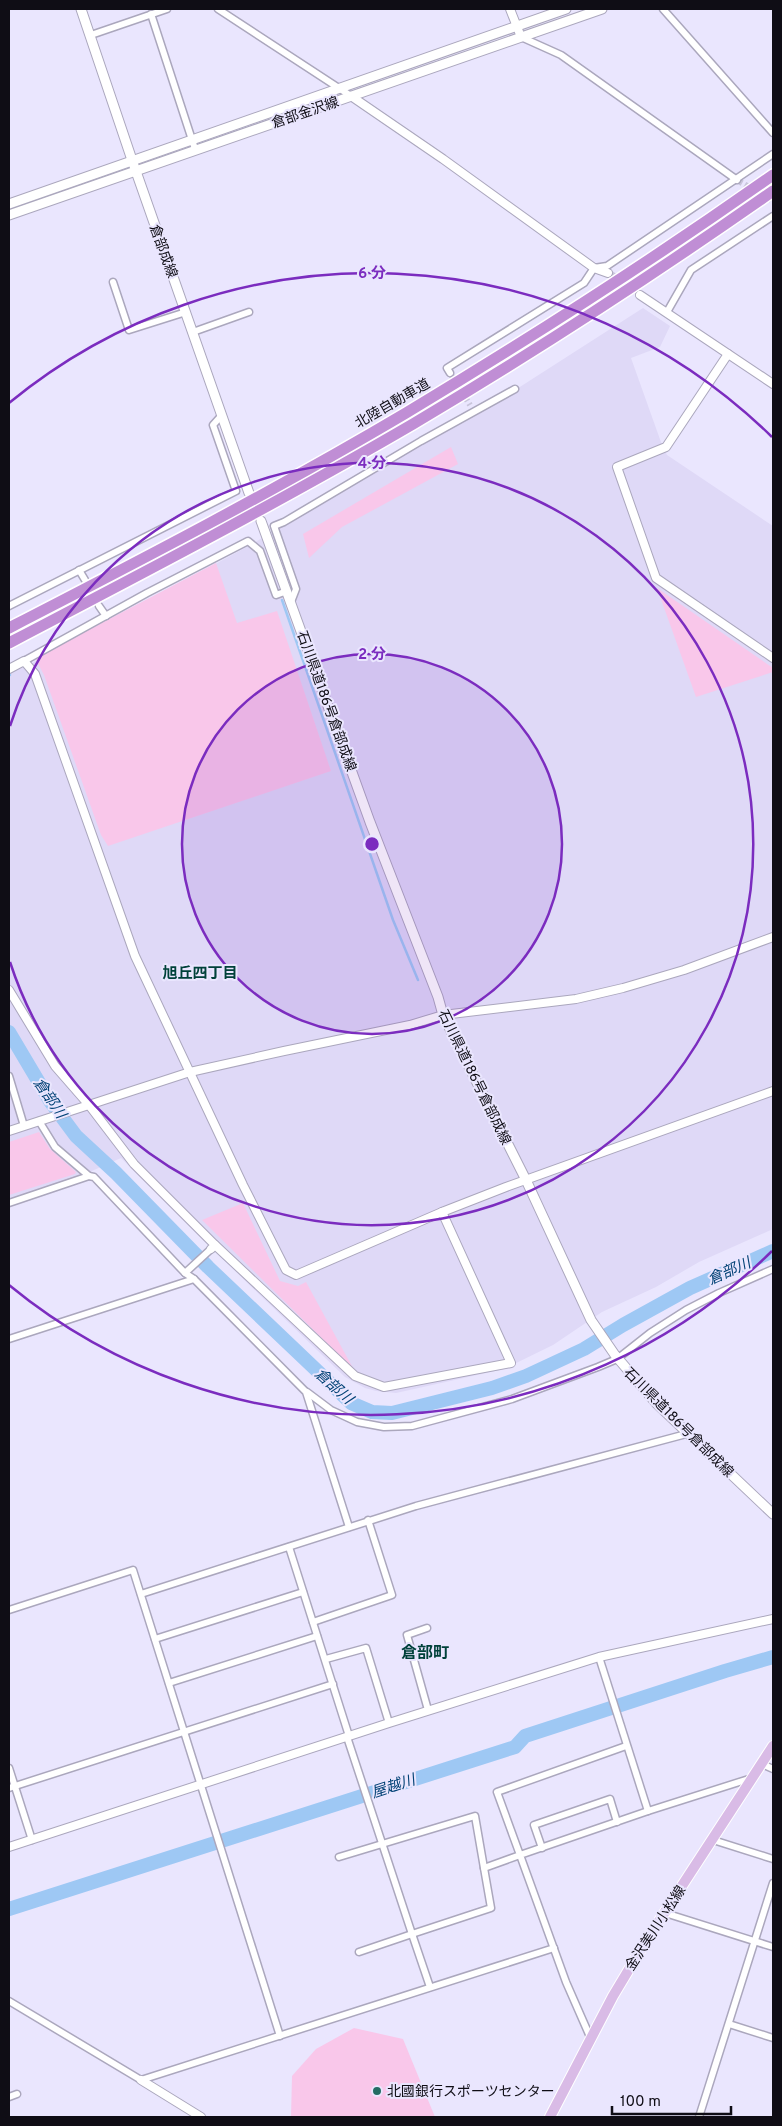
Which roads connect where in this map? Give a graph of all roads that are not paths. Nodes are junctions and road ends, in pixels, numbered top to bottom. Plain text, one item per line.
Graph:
1 (81, 9) edge
2 (167, 9) edge
3 (218, 9) edge
4 (510, 9) edge
5 (566, 9) edge
6 (602, 9) edge
7 (663, 9) edge
8 (151, 14) junction
9 (517, 26) junction
10 (90, 35) junction
11 (521, 37) junction
12 (337, 88) junction
13 (351, 96) junction
14 (773, 133) edge
15 (192, 139) junction
16 (195, 149) junction
17 (773, 154) edge
18 (132, 160) junction
19 (135, 170) junction
20 (773, 175) edge
21 (737, 180) junction
22 (773, 191) edge
23 (9, 204) edge
24 (9, 215) edge
25 (773, 216) edge
26 (594, 268) junction
27 (608, 273) tunnel mouth
28 (113, 282) dead end
29 (640, 296) tunnel mouth
30 (186, 312) junction
31 (249, 312) dead end
32 (667, 312) junction
33 (193, 332) junction
34 (728, 354) junction
35 (450, 373) dead end
36 (773, 384) edge
37 (515, 389) dead end
38 (470, 404) tunnel mouth
39 (474, 412) junction
40 (222, 415) junction
41 (249, 493) dead end
42 (261, 520) dead end
43 (79, 570) junction
44 (85, 580) dead end
45 (287, 591) junction
46 (291, 602) junction
47 (9, 606) edge
48 (99, 606) dead end
49 (106, 616) junction
50 (9, 628) edge
51 (9, 643) edge
52 (773, 658) edge
53 (24, 661) junction
54 (9, 669) edge
55 (773, 937) edge
56 (9, 990) edge
57 (443, 1015) junction
58 (190, 1072) junction
59 (9, 1076) edge
60 (773, 1091) edge
61 (88, 1105) junction
62 (43, 1120) junction
63 (24, 1126) junction
64 (9, 1131) edge
65 (89, 1176) junction
66 (526, 1180) junction
67 (9, 1203) edge
68 (442, 1212) junction
69 (213, 1247) junction
70 (773, 1269) edge
71 (187, 1271) junction
72 (194, 1279) junction
73 (9, 1339) edge
74 (616, 1357) junction
75 (306, 1392) junction
76 (690, 1433) junction
77 (773, 1514) edge
78 (368, 1520) junction
79 (349, 1527) junction
80 (289, 1547) junction
81 (303, 1592) junction
82 (141, 1594) junction
83 (9, 1610) edge
84 (773, 1619) edge
85 (313, 1622) junction
86 (427, 1628) dead end
87 (318, 1636) junction
88 (155, 1639) junction
89 (599, 1658) junction
90 (326, 1659) junction
91 (168, 1683) junction
92 (333, 1684) junction
93 (428, 1710) junction
94 (389, 1723) junction
95 (183, 1731) junction
96 (348, 1736) junction
97 (626, 1746) junction
98 (773, 1746) edge
99 (762, 1764) junction
100 (9, 1768) edge
101 (773, 1769) edge
102 (752, 1778) junction
103 (200, 1785) junction
104 (12, 1787) edge
105 (648, 1811) junction
106 (617, 1822) junction
107 (32, 1840) junction
108 (713, 1840) junction
109 (383, 1843) junction
110 (9, 1847) edge
111 (542, 1848) junction
112 (520, 1855) junction
113 (339, 1858) dead end
114 (773, 1858) edge
115 (484, 1868) junction
116 (773, 1883) edge
117 (664, 1913) junction
118 (412, 1934) junction
119 (755, 1941) junction
120 (773, 1947) edge
121 (554, 1948) junction
122 (359, 1952) dead end
123 (430, 1987) junction
124 (9, 2001) edge
125 (729, 2024) junction
126 (280, 2036) junction
127 (773, 2038) edge
128 (591, 2039) junction
129 (141, 2080) junction
130 (17, 2094) dead end
131 (9, 2097) edge
132 (201, 2117) edge
133 (550, 2117) edge
134 (699, 2117) edge

1 - 10 main road, 倉部成線
2 - 8 street
3 - 12 street
4 - 9 street
5 - 9 main road, 倉部金沢線
6 - 11 main road, 倉部金沢線
7 - 14 street
8 - 10 street
8 - 15 street
9 - 11 street
9 - 12 main road, 倉部金沢線
10 - 18 main road, 倉部成線
11 - 13 main road, 倉部金沢線
11 - 21 street
12 - 13 street
12 - 15 main road, 倉部金沢線
13 - 16 main road, 倉部金沢線
13 - 26 street
15 - 16 street
15 - 18 main road, 倉部金沢線
16 - 19 main road, 倉部金沢線
17 - 21 street
18 - 19 main road, 倉部成線
18 - 23 main road, 倉部金沢線
19 - 24 main road, 倉部金沢線
19 - 30 main road, 倉部成線
20 - 50 highway, 北陸自動車道
21 - 26 street
22 - 51 highway, 北陸自動車道
25 - 32 street
26 - 27 street
26 - 35 street
28 - 30 street
29 - 32 street
30 - 33 main road, 倉部成線
31 - 33 street
32 - 34 street
33 - 40 main road, 倉部成線
34 - 36 street
34 - 52 street
37 - 39 street
38 - 39 street
39 - 46 street
40 - 41 main road, 倉部成線
40 - 43 street
42 - 45 main road, 石川県道186号倉部成線
43 - 44 street
43 - 47 street
45 - 46 main road, 石川県道186号倉部成線
45 - 49 street
46 - 57 main road, 石川県道186号倉部成線
48 - 49 street
49 - 53 street
53 - 54 street
53 - 58 street
55 - 57 street
56 - 61 street
57 - 58 street
57 - 66 main road, 石川県道186号倉部成線
58 - 61 street
58 - 68 street
59 - 63 street
60 - 66 street
61 - 62 street
61 - 69 street
62 - 63 street
62 - 65 street
63 - 64 street
65 - 67 street
65 - 71 street
66 - 68 street
66 - 74 main road, 石川県道186号倉部成線
68 - 69 street
69 - 71 street
70 - 74 street
71 - 72 street
72 - 73 street
72 - 75 street
74 - 75 street
74 - 76 main road, 石川県道186号倉部成線
75 - 79 street
76 - 77 main road, 石川県道186号倉部成線
76 - 78 street
78 - 79 street
78 - 85 street
79 - 80 street
80 - 81 street
80 - 82 street
81 - 85 street
81 - 88 street
82 - 83 street
82 - 88 street
84 - 89 street
85 - 87 street
86 - 93 street
87 - 90 street
87 - 91 street
88 - 91 street
89 - 93 street
89 - 97 street
90 - 92 street
90 - 94 street
91 - 95 street
92 - 95 street
92 - 96 street
93 - 94 street
94 - 96 street
95 - 103 street
95 - 104 street
96 - 103 street
96 - 109 street
97 - 105 street
97 - 112 street
98 - 99 main road, 金沢美川小松線
99 - 101 street
99 - 102 main road, 金沢美川小松線
100 - 104 street
102 - 105 street
102 - 108 main road, 金沢美川小松線
103 - 107 street
103 - 126 street
104 - 107 street
105 - 106 street
106 - 111 street
106 - 111 street
107 - 110 street
108 - 114 street
108 - 117 main road, 金沢美川小松線
109 - 113 street
109 - 115 street
109 - 118 street
111 - 112 street
112 - 115 street
112 - 121 street
115 - 118 street
116 - 119 street
117 - 119 street
117 - 128 main road, 金沢美川小松線
118 - 122 street
118 - 123 street
119 - 120 street
119 - 125 street
121 - 123 street
121 - 128 street
123 - 126 street
124 - 129 street
125 - 127 street
125 - 134 street
126 - 129 street
128 - 133 main road, 金沢美川小松線
129 - 132 street
130 - 131 street

